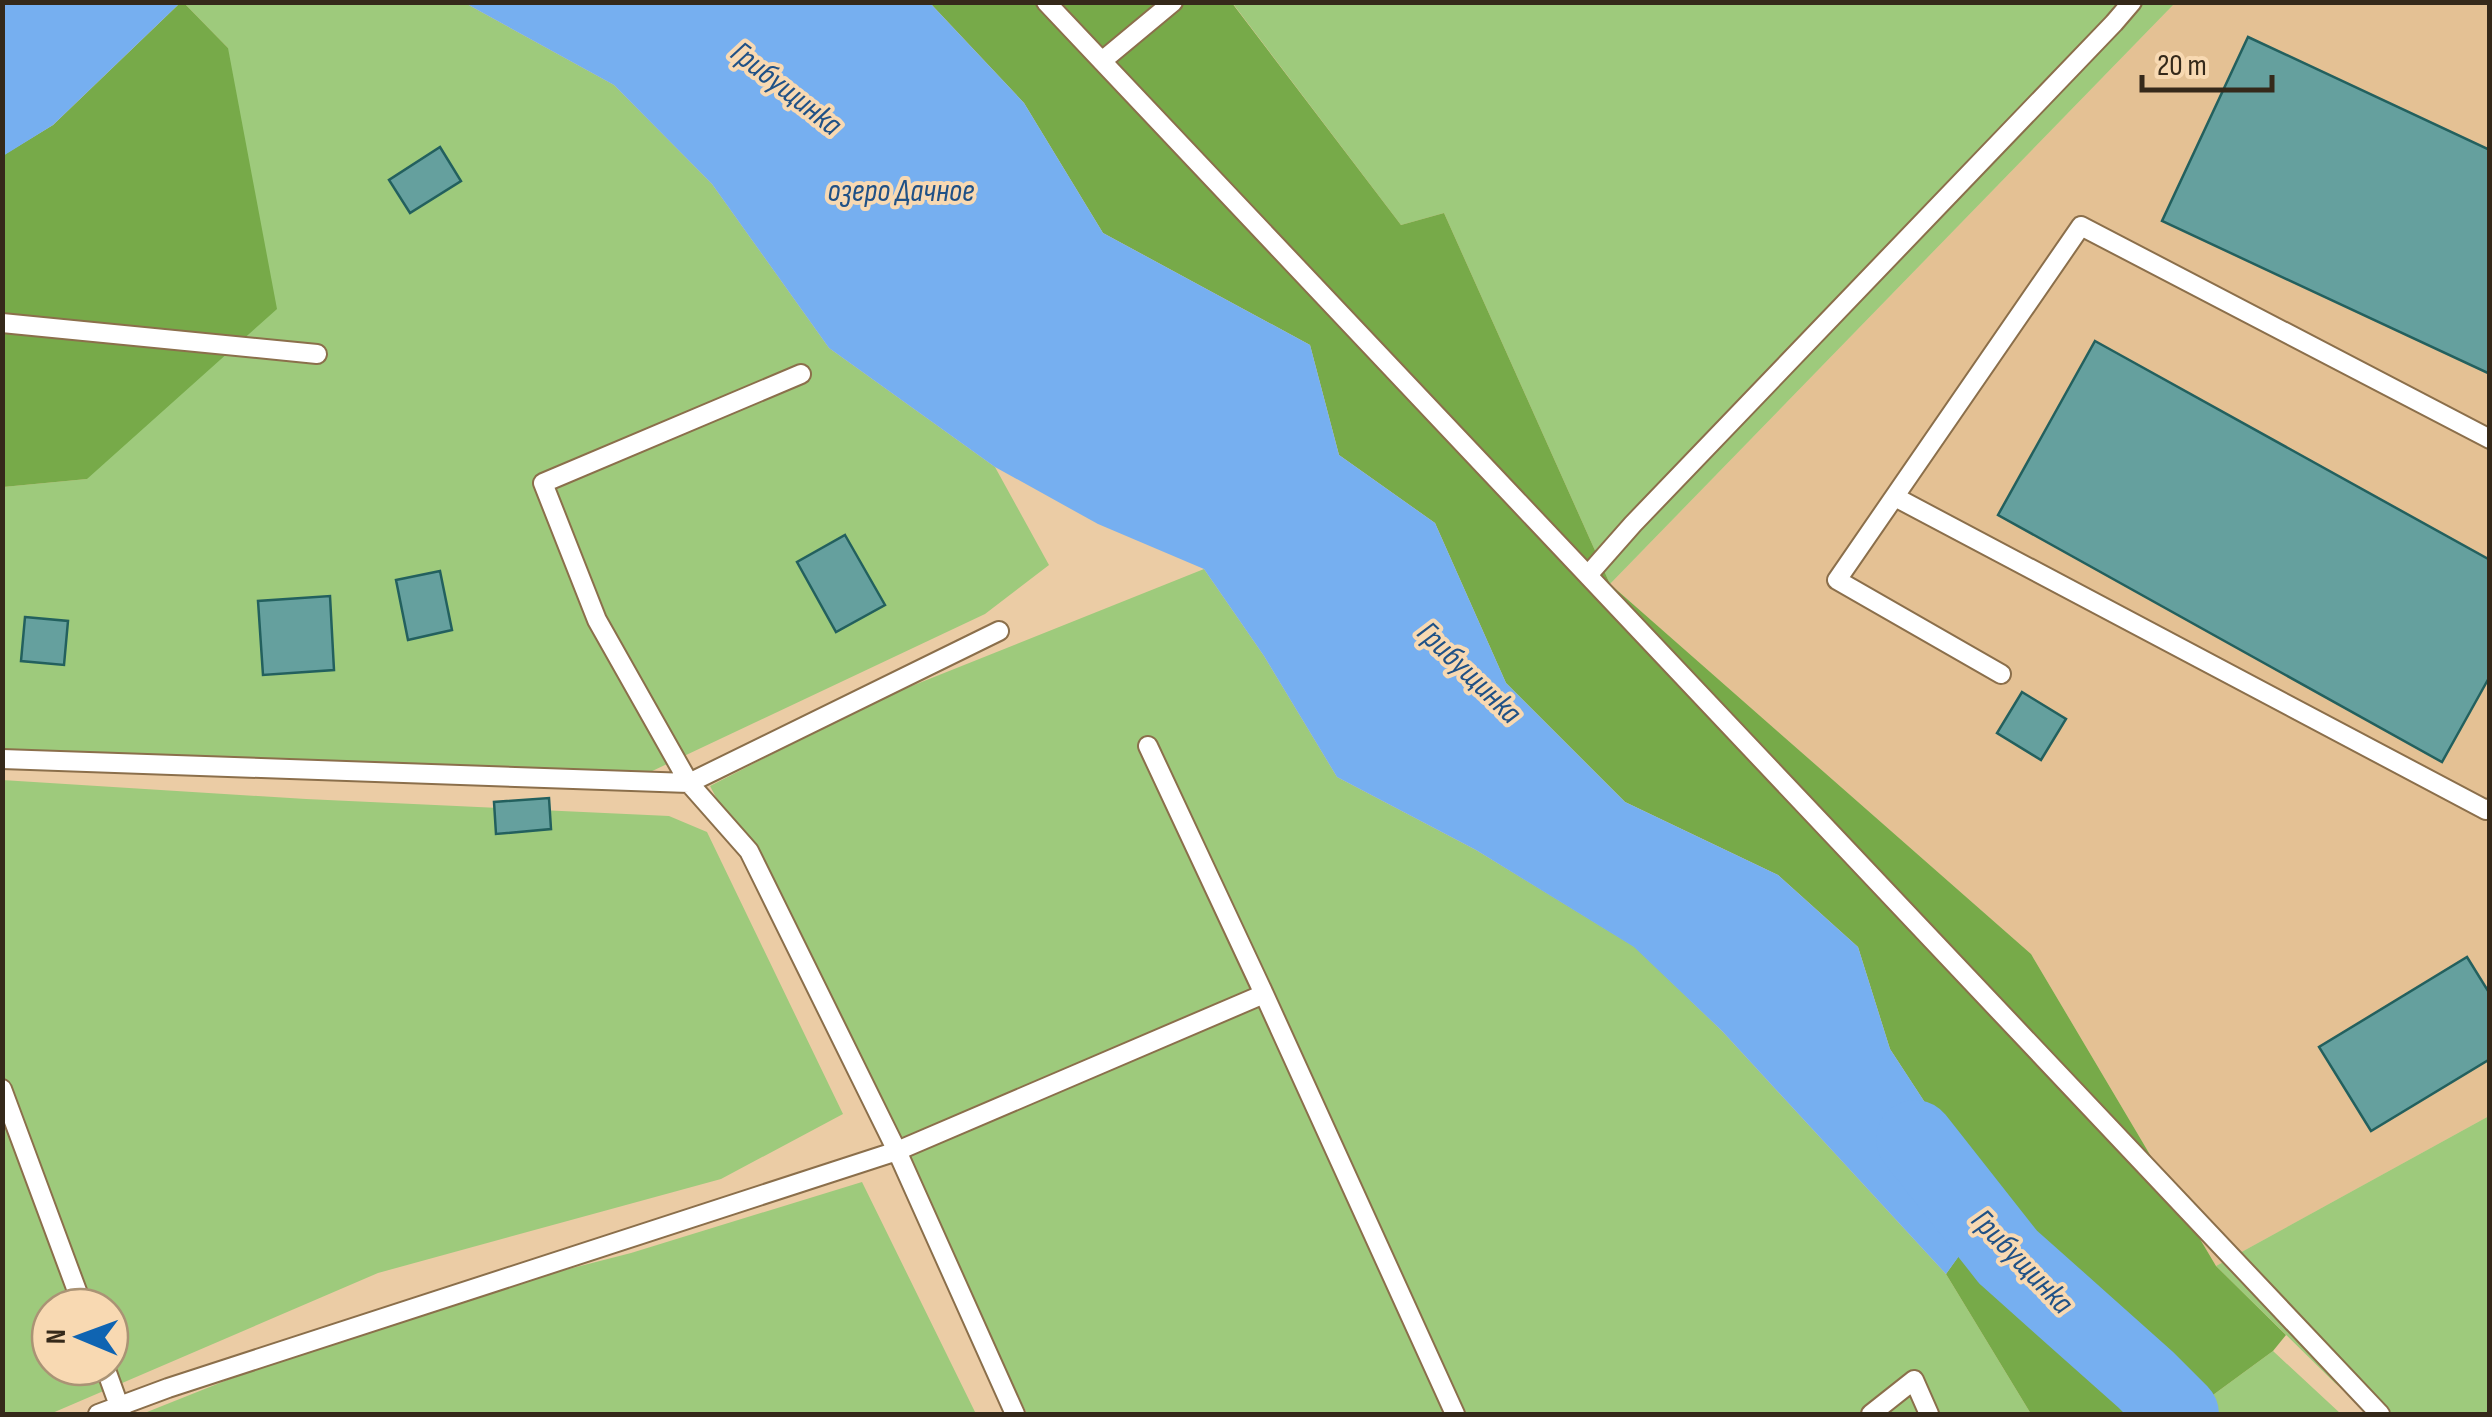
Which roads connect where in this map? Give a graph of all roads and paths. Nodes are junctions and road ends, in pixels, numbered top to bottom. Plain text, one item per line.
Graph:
1 (1046, 2) edge
2 (1173, 2) edge
3 (2132, 2) edge
4 (1102, 61) junction
5 (2, 323) edge
6 (316, 354) dead end
7 (802, 374) dead end
8 (2490, 439) edge
9 (1895, 497) junction
10 (1588, 575) junction
11 (999, 631) dead end
12 (2002, 674) dead end
13 (1148, 746) dead end
14 (2, 759) edge
15 (688, 783) junction
16 (2490, 808) edge
17 (1264, 994) junction
18 (2, 1089) edge
19 (896, 1151) junction
20 (76, 1287) edge
21 (121, 1410) edge
22 (98, 1414) edge
23 (1015, 1414) edge
24 (1455, 1414) edge
25 (1871, 1414) edge
26 (1929, 1414) edge
27 (2380, 1414) edge

1 - 4 lane
2 - 4 lane
3 - 10 lane
4 - 10 lane
5 - 6 lane
7 - 15 lane
8 - 9 lane
9 - 12 lane
9 - 16 lane
10 - 27 lane
11 - 15 lane
13 - 17 lane
14 - 15 lane
15 - 19 lane
17 - 19 lane
17 - 24 lane
18 - 20 lane
19 - 21 lane
19 - 23 lane
21 - 22 lane
25 - 26 lane

